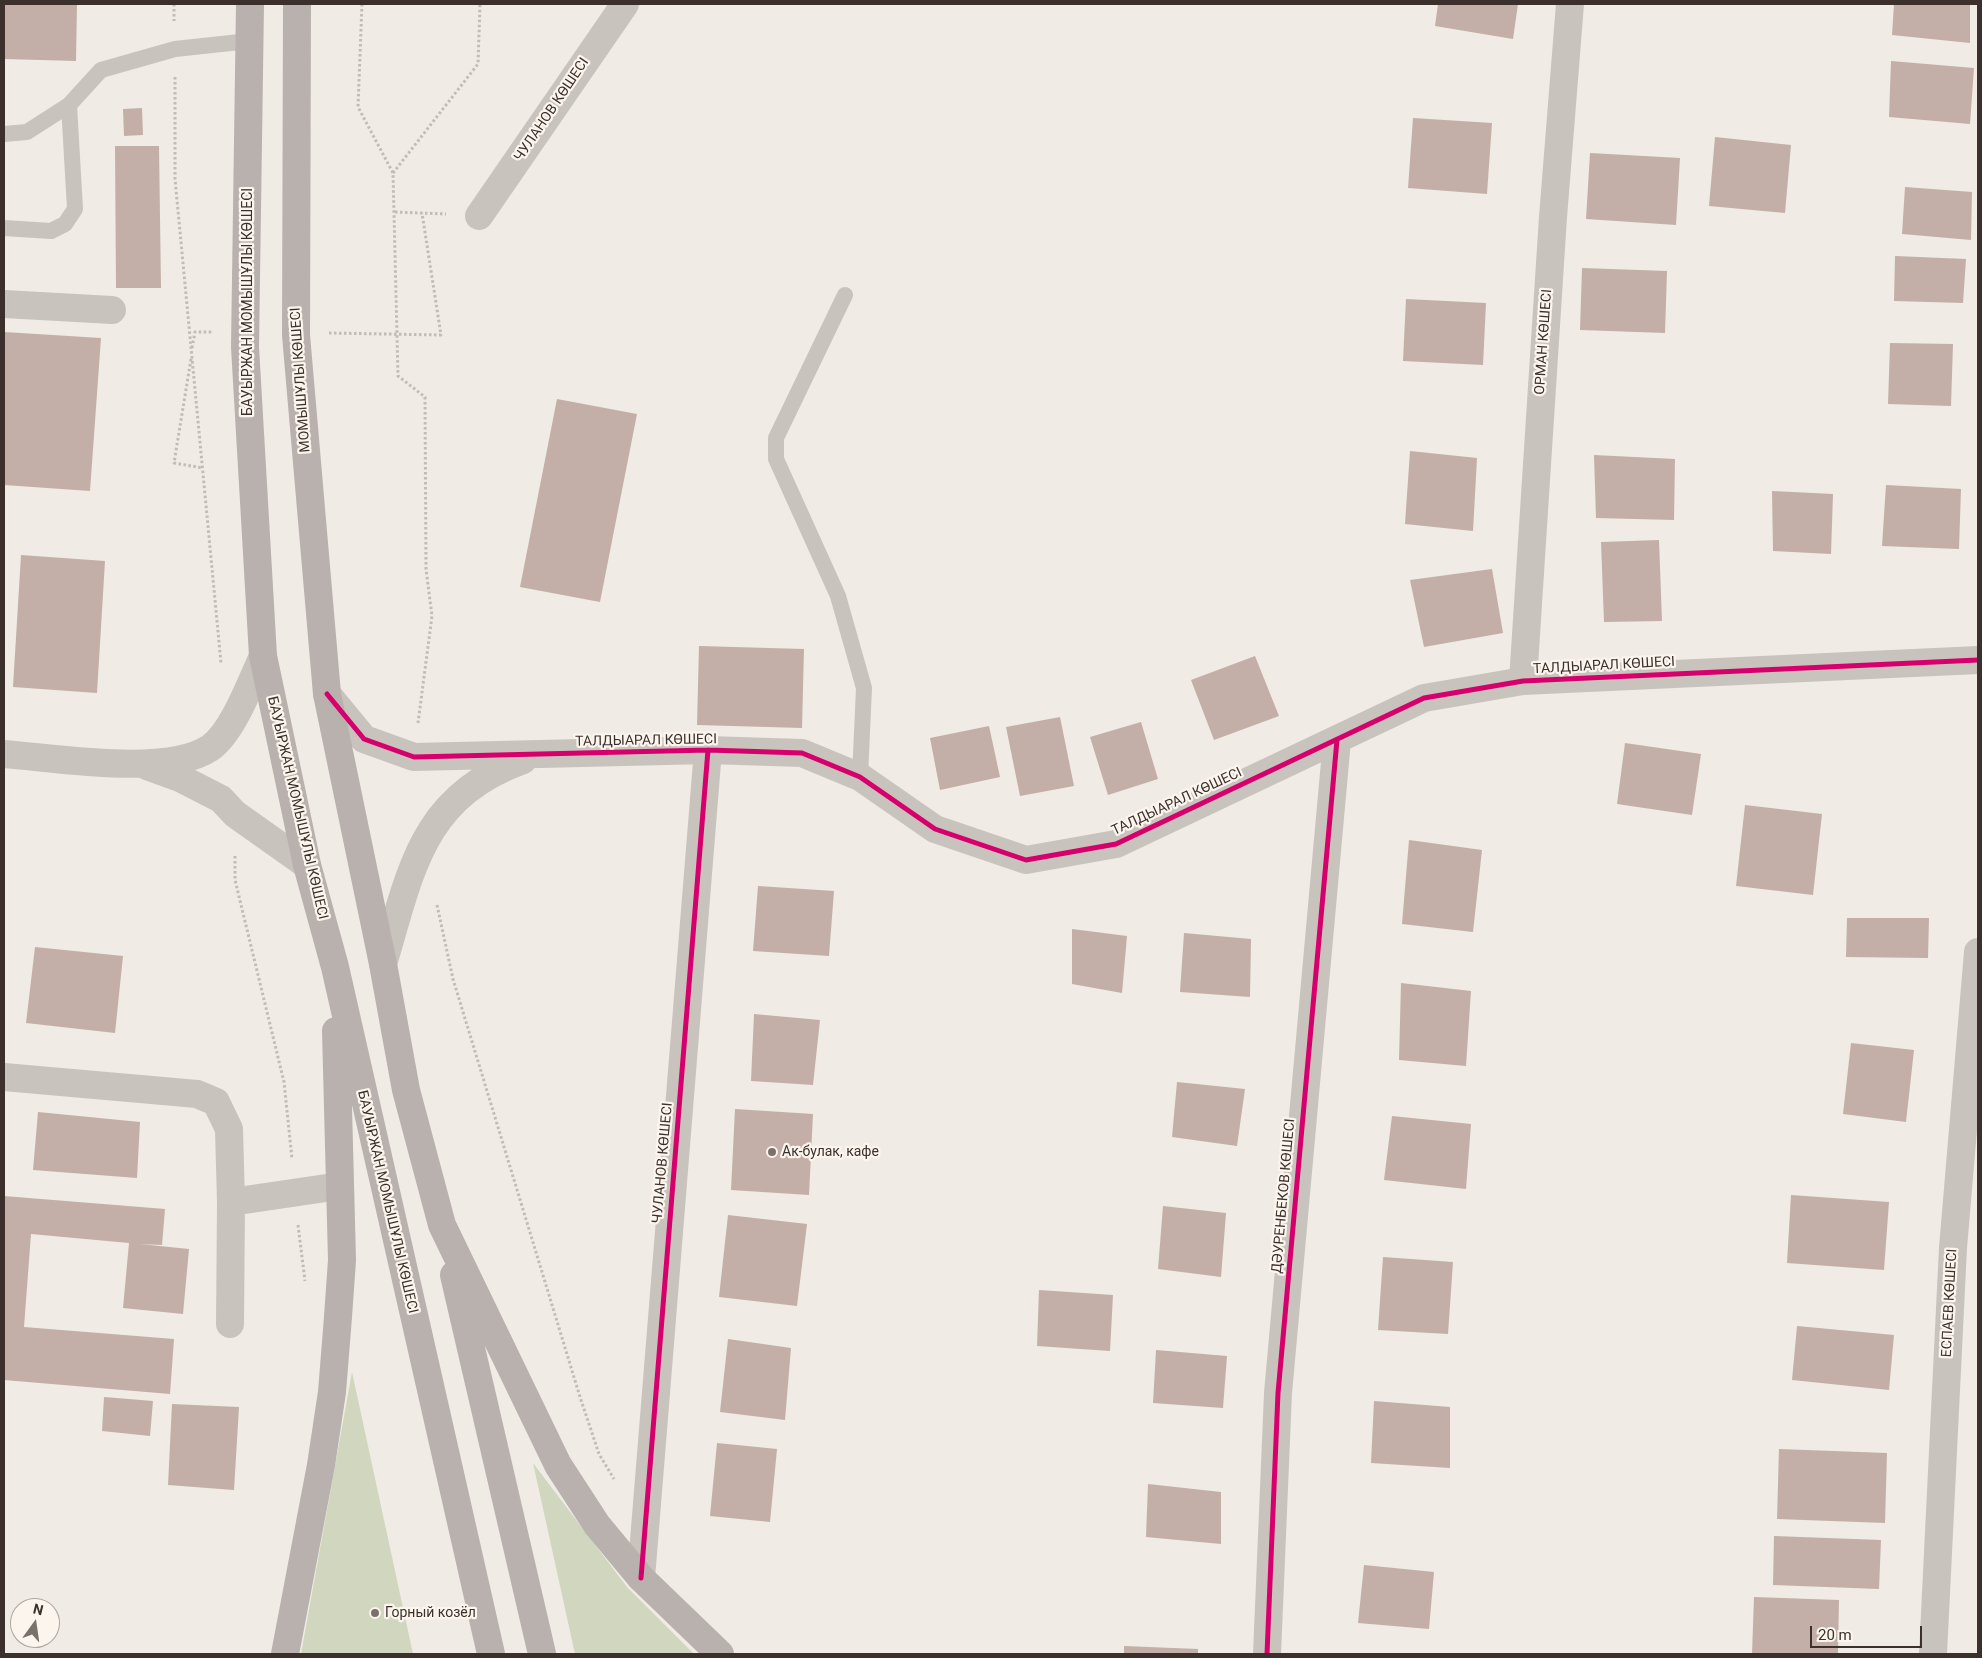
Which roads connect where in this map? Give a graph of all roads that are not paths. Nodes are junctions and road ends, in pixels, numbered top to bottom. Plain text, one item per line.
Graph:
1 (250, 4) edge
2 (297, 4) edge
3 (625, 4) edge
4 (1570, 4) edge
5 (249, 41) junction
6 (69, 105) junction
7 (4, 134) edge
8 (479, 216) road end
9 (4, 228) edge
10 (845, 295) dead end
11 (4, 304) edge
12 (112, 310) dead end
13 (263, 656) junction
14 (1978, 660) edge
15 (1523, 681) junction
16 (327, 694) junction
17 (1337, 740) junction
18 (708, 750) junction
19 (4, 754) edge
20 (538, 754) junction
21 (144, 765) junction
22 (860, 777) junction
23 (307, 864) junction
24 (1978, 952) edge
25 (383, 964) junction
26 (335, 967) junction
27 (4, 1077) edge
28 (340, 1186) junction
29 (231, 1202) junction
30 (442, 1225) junction
31 (230, 1324) dead end
32 (641, 1578) junction
33 (285, 1654) edge
34 (490, 1654) edge
35 (542, 1654) edge
36 (720, 1654) edge
37 (1267, 1654) edge
38 (1933, 1654) edge

1 - 5 main road, БАУЫРЖАН МОМЫШҰЛЫ КӨШЕСІ
2 - 16 main road, МОМЫШҰЛЫ КӨШЕСІ
3 - 8 street, ЧУЛАНОВ КӨШЕСІ
4 - 15 street, ОРМАН КӨШЕСІ
5 - 6 lane
5 - 13 main road, БАУЫРЖАН МОМЫШҰЛЫ КӨШЕСІ
6 - 7 lane
6 - 9 lane
10 - 22 lane
11 - 12 street
13 - 21 street
13 - 23 main road, БАУЫРЖАН МОМЫШҰЛЫ КӨШЕСІ
14 - 15 street, ТАЛДЫАРАЛ КӨШЕСІ
15 - 17 street, ТАЛДЫАРАЛ КӨШЕСІ
16 - 20 street, ТАЛДЫАРАЛ КӨШЕСІ
16 - 25 main road, МОМЫШҰЛЫ КӨШЕСІ
17 - 22 street, ТАЛДЫАРАЛ КӨШЕСІ
17 - 37 street, ДӘУРЕНБЕКОВ КӨШЕСІ
18 - 20 street, ТАЛДЫАРАЛ КӨШЕСІ
18 - 22 street, ТАЛДЫАРАЛ КӨШЕСІ
18 - 32 street, ЧУЛАНОВ КӨШЕСІ
19 - 21 street
20 - 25 street
21 - 23 street
23 - 26 main road, БАУЫРЖАН МОМЫШҰЛЫ КӨШЕСІ
24 - 38 street, ЕСПАЕВ КӨШЕСІ
25 - 30 main road, МОМЫШҰЛЫ КӨШЕСІ
26 - 28 main road
26 - 34 main road, БАУЫРЖАН МОМЫШҰЛЫ КӨШЕСІ
27 - 29 street
28 - 29 street
28 - 33 main road
29 - 31 street
30 - 32 main road
30 - 35 main road
32 - 36 main road

